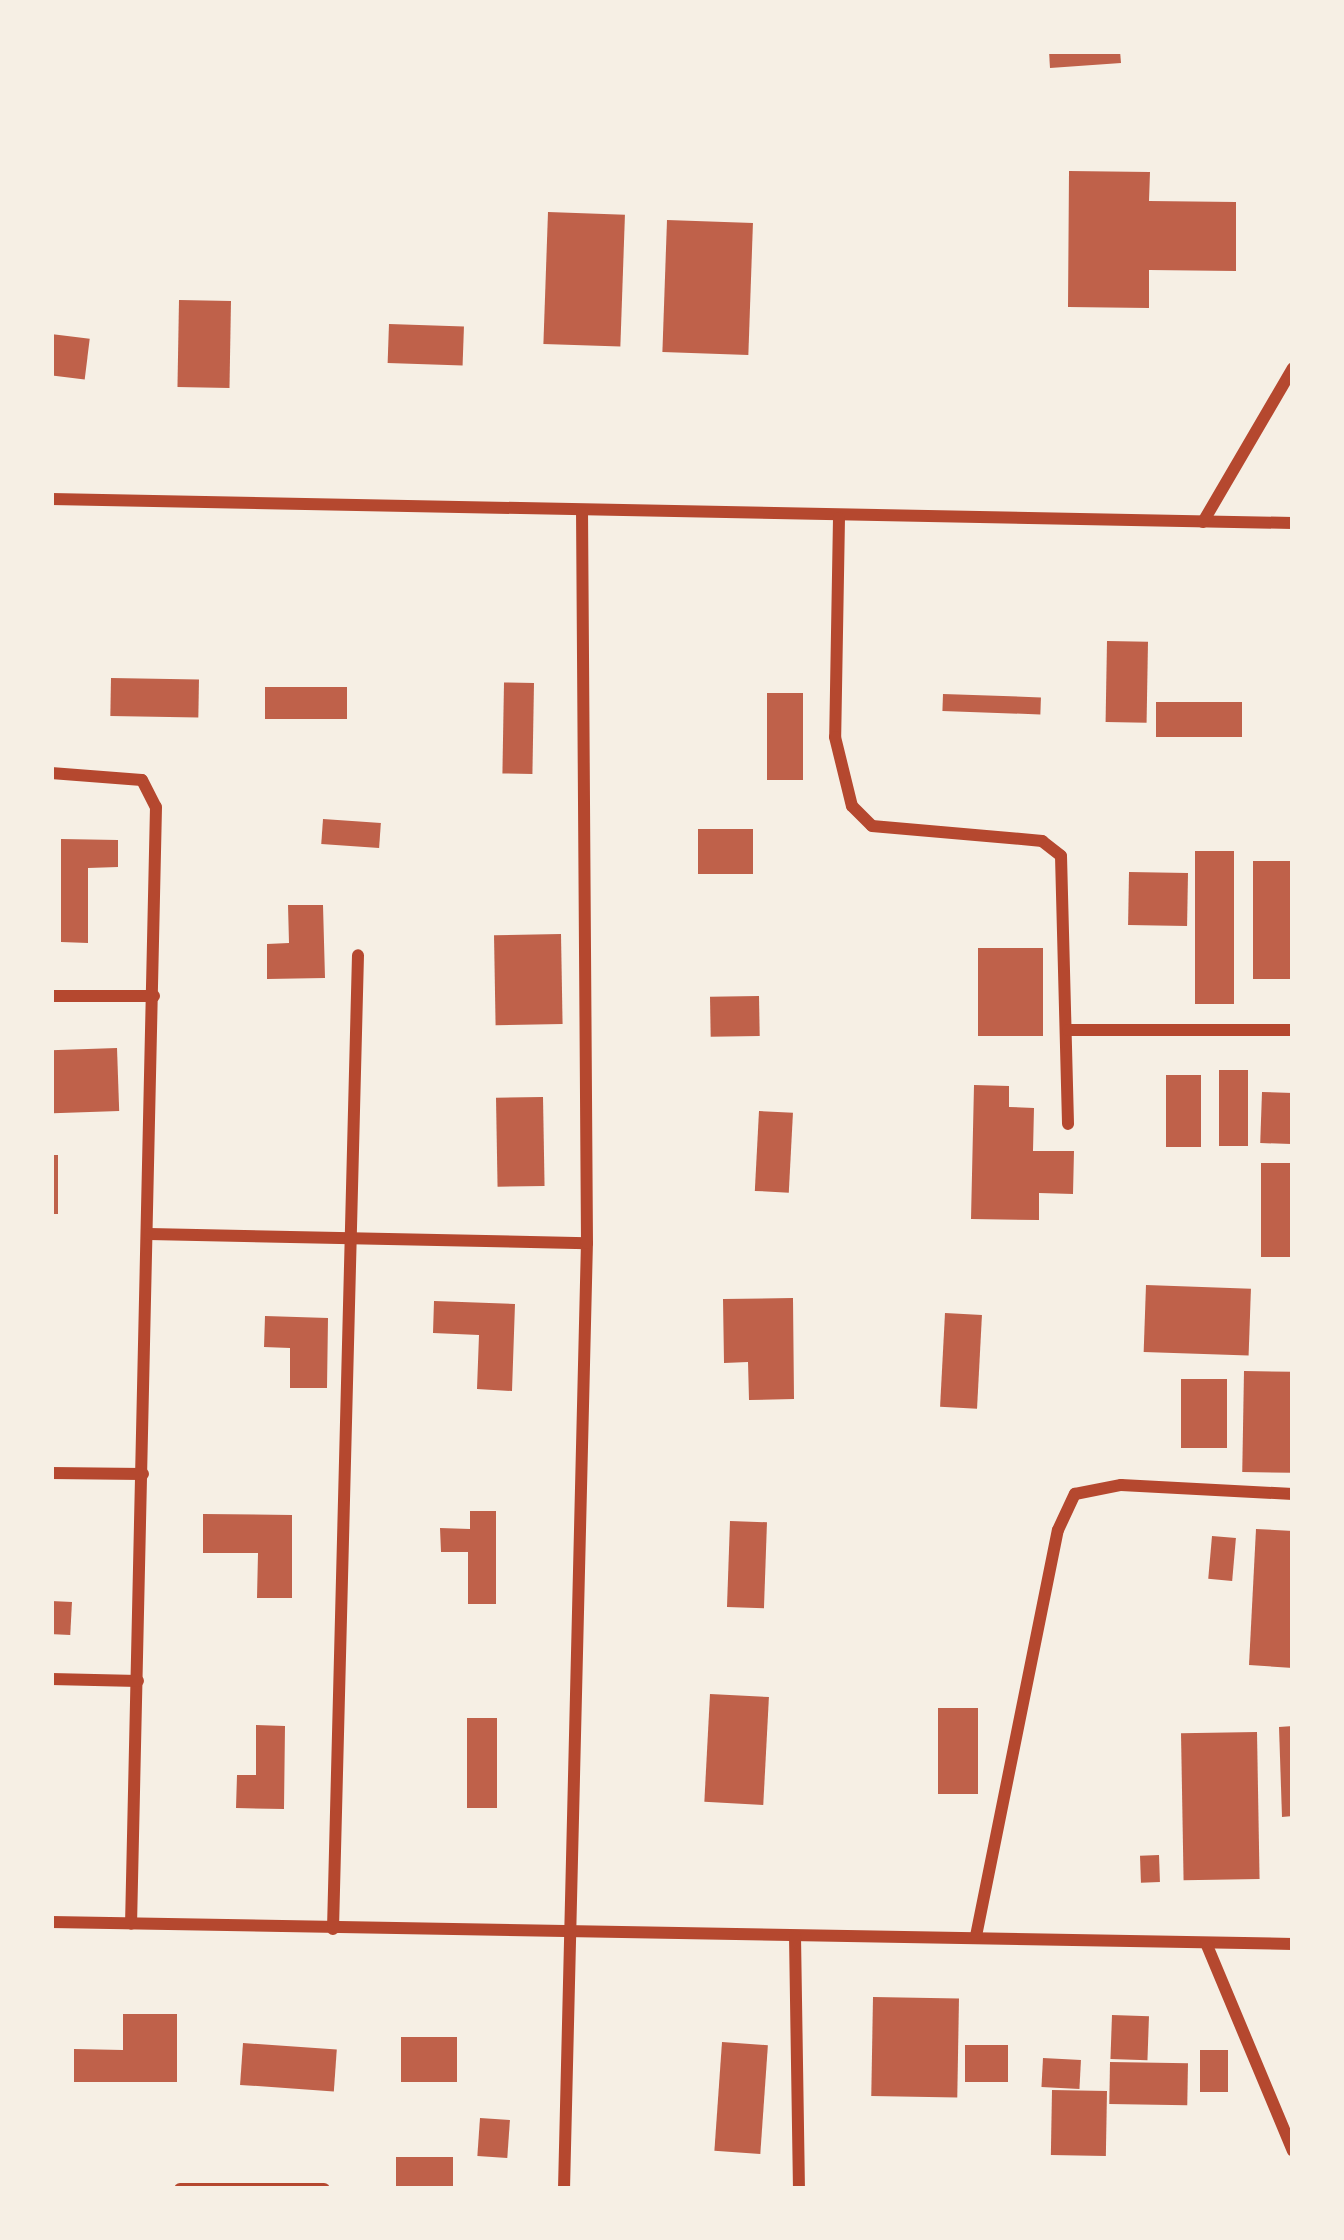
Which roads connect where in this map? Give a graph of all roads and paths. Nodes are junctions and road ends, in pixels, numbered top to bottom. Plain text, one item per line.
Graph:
1 (1293, 368) edge
2 (51, 500) edge
3 (582, 513) junction
4 (839, 518) junction
5 (1203, 522) junction
6 (1293, 523) edge
7 (51, 773) edge
8 (358, 955) dead end
9 (51, 996) edge
10 (154, 996) junction
11 (1068, 1030) junction
12 (1293, 1030) edge
13 (1068, 1124) dead end
14 (149, 1234) junction
15 (347, 1238) junction
16 (587, 1243) junction
17 (51, 1473) edge
18 (143, 1474) junction
19 (1293, 1494) edge
20 (51, 1678) edge
21 (138, 1681) junction
22 (51, 1922) edge
23 (131, 1924) junction
24 (333, 1929) junction
25 (571, 1936) junction
26 (795, 1936) junction
27 (976, 1936) junction
28 (1206, 1943) junction
29 (1293, 1944) edge
30 (1293, 2151) edge
31 (180, 2189) edge
32 (324, 2189) edge
33 (564, 2189) edge
34 (799, 2189) edge

1 - 5 street
2 - 3 street
3 - 4 street
3 - 16 street
4 - 5 street
4 - 11 street
5 - 6 street
7 - 10 street
8 - 15 street
9 - 10 street
10 - 14 street
11 - 12 street
11 - 13 street
14 - 15 street
14 - 18 street
15 - 16 street
15 - 24 street
16 - 25 street
17 - 18 street
18 - 21 street
19 - 27 street
20 - 21 street
21 - 23 street
22 - 23 street
23 - 24 street
24 - 25 street
25 - 26 street
25 - 33 street
26 - 27 street
26 - 34 street
27 - 28 street
28 - 29 street
28 - 30 street
31 - 32 street

